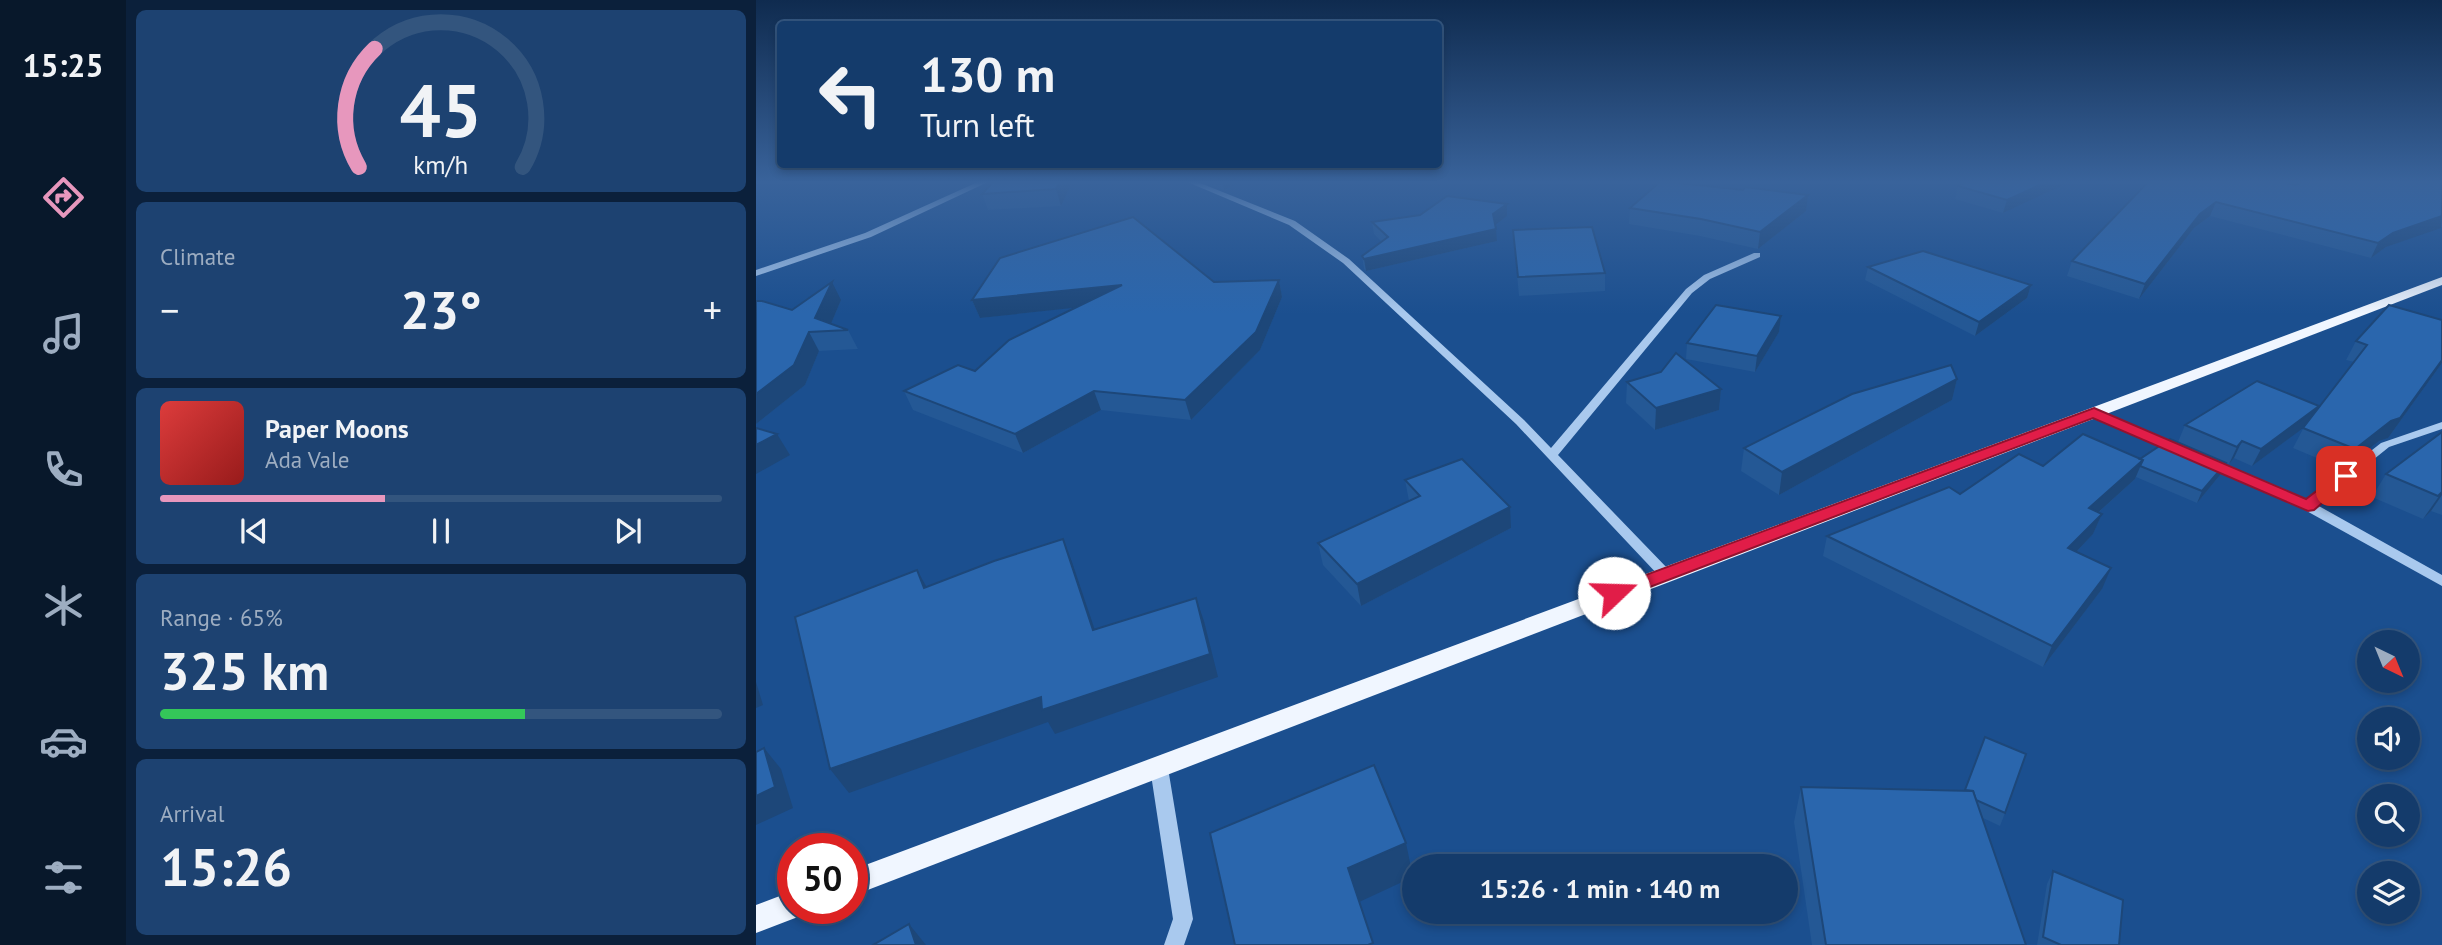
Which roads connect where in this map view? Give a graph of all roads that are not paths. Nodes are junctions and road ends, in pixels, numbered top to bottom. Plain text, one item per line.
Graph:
1 (890, 225) edge
2 (1295, 225) edge
3 (1757, 256) dead end
4 (756, 273) edge
5 (2442, 281) edge
6 (2094, 412) junction
7 (2442, 425) edge
8 (1551, 456) junction
9 (2308, 506) junction
10 (1665, 574) junction
11 (2442, 581) edge
12 (1159, 768) junction
13 (868, 877) edge
14 (777, 911) edge
15 (756, 919) edge
16 (1174, 945) edge

1 - 4 street
2 - 8 street
3 - 8 street
5 - 6 main road
6 - 9 street
6 - 10 main road
7 - 9 street
8 - 10 street
9 - 11 street
10 - 12 main road
12 - 13 main road
12 - 16 street
14 - 15 main road

